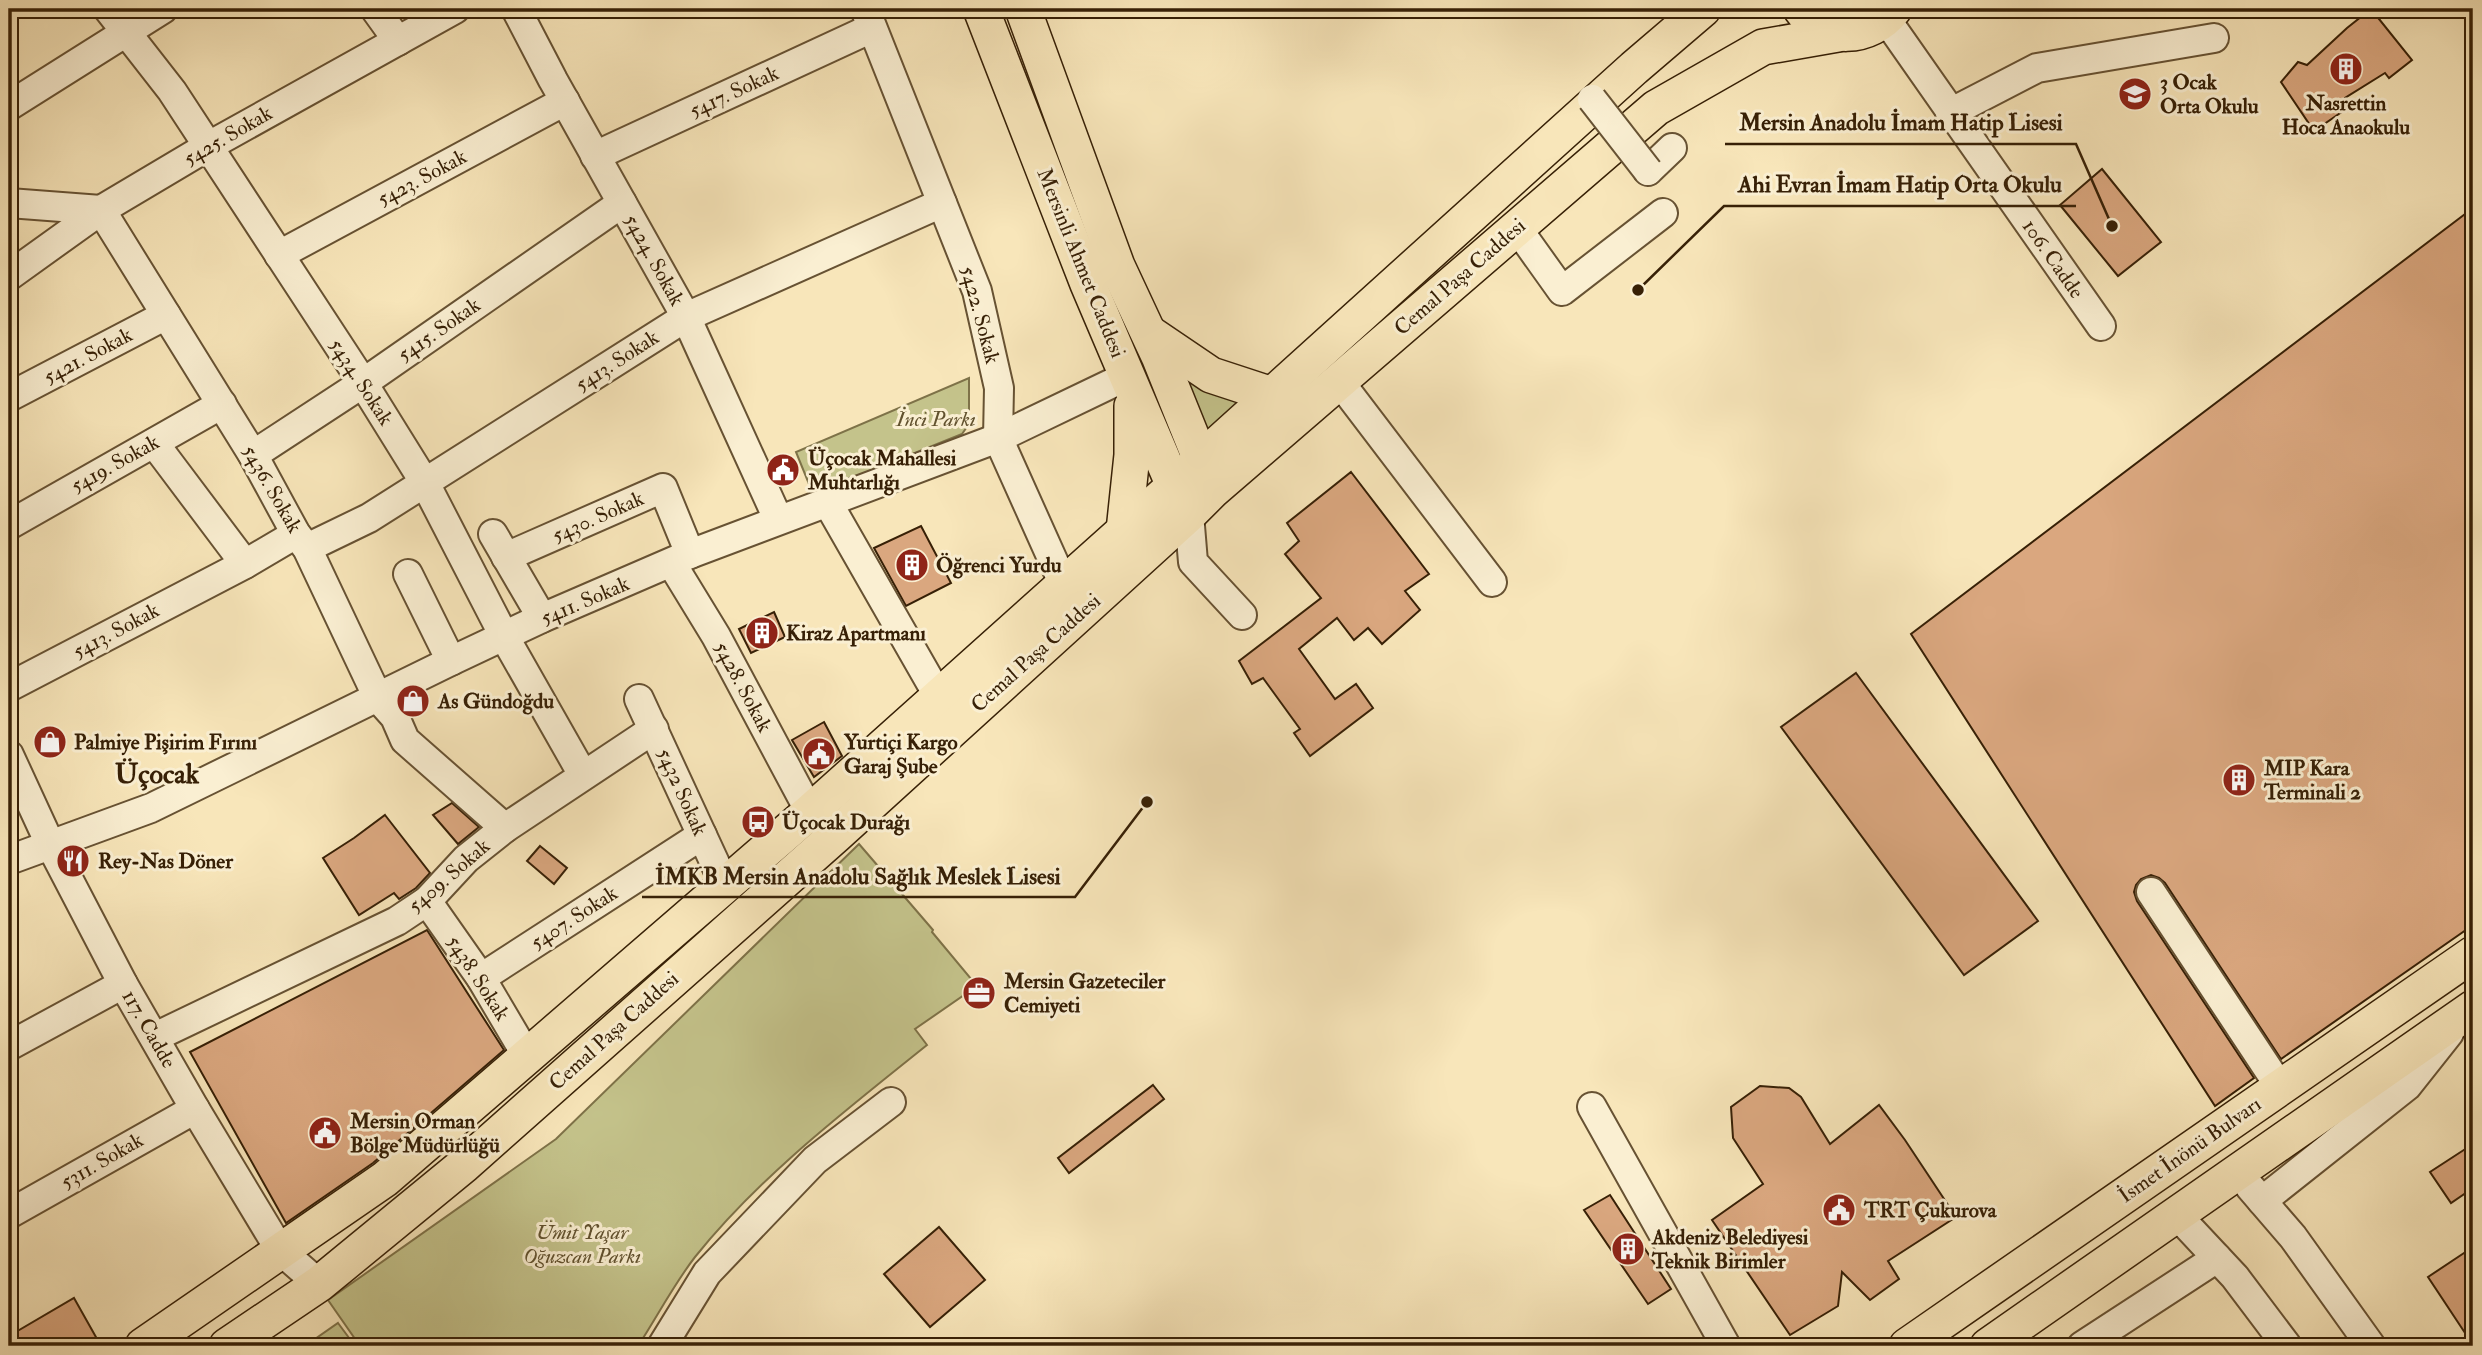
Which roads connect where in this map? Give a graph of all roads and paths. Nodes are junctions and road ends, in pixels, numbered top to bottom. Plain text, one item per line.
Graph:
1 (108, 9) edge
2 (163, 9) edge
3 (375, 9) edge
4 (455, 9) edge
5 (516, 9) edge
6 (981, 9) edge
7 (1023, 9) edge
8 (1703, 9) edge
9 (1801, 9) edge
10 (1922, 9) edge
11 (1890, 14) edge
12 (868, 18) edge
13 (126, 32) junction
14 (1838, 34) junction
15 (2214, 38) dead end
16 (398, 41) junction
17 (1622, 79) junction
18 (565, 101) junction
19 (9, 106) edge
20 (1950, 113) junction
21 (207, 147) junction
22 (1672, 148) dead end
23 (595, 156) junction
24 (9, 203) edge
25 (622, 204) junction
26 (942, 204) junction
27 (101, 210) junction
28 (1663, 213) dead end
29 (1517, 228) junction
30 (279, 256) junction
31 (9, 275) edge
32 (166, 314) junction
33 (686, 317) junction
34 (2101, 326) dead end
35 (1149, 333) junction
36 (1339, 381) junction
37 (1129, 382) junction
38 (363, 383) junction
39 (1272, 396) junction
40 (9, 397) edge
41 (222, 404) junction
42 (998, 438) junction
43 (153, 443) junction
44 (253, 454) junction
45 (1206, 475) junction
46 (425, 483) junction
47 (1182, 500) junction
48 (828, 503) junction
49 (778, 519) junction
50 (9, 524) edge
51 (1124, 531) junction
52 (302, 541) junction
53 (681, 559) junction
54 (245, 564) junction
55 (408, 574) dead end
56 (1492, 582) dead end
57 (1064, 585) junction
58 (1242, 615) dead end
59 (542, 618) junction
60 (504, 636) junction
61 (451, 661) junction
62 (9, 687) edge
63 (939, 697) junction
64 (378, 698) junction
65 (639, 699) dead end
66 (654, 729) junction
67 (9, 755) edge
68 (583, 775) junction
69 (810, 812) junction
70 (505, 828) junction
71 (702, 835) junction
72 (50, 844) junction
73 (9, 860) edge
74 (725, 886) junction
75 (2151, 892) dead end
76 (427, 901) junction
77 (2473, 954) edge
78 (481, 978) junction
79 (123, 984) junction
80 (2467, 1012) edge
81 (155, 1037) junction
82 (9, 1046) edge
83 (527, 1056) junction
84 (2280, 1087) junction
85 (891, 1102) dead end
86 (1592, 1107) dead end
87 (195, 1109) junction
88 (2237, 1172) junction
89 (2262, 1201) junction
90 (9, 1214) edge
91 (2176, 1214) junction
92 (279, 1250) junction
93 (2217, 1258) junction
94 (319, 1284) junction
95 (142, 1346) edge
96 (227, 1346) edge
97 (662, 1346) edge
98 (1726, 1346) edge
99 (1907, 1346) edge
100 (1988, 1346) edge
101 (2082, 1346) edge
102 (2287, 1346) edge
103 (2371, 1346) edge

1 - 13 street, 5434. Sokak
2 - 13 street
3 - 16 street
4 - 16 street, 5425. Sokak
5 - 18 street, 5424. Sokak
6 - 37 main road, Mersinli Ahmet Caddesi
7 - 35 main road, Mersinli Ahmet Caddesi
8 - 17 main road, Cemal Paşa Caddesi
9 - 14 main road
10 - 11 main road, Cemal Paşa Caddesi
11 - 14 main road, Cemal Paşa Caddesi
11 - 20 street, 106. Cadde
12 - 23 street, 5417. Sokak
12 - 26 street, 5422. Sokak
13 - 19 street
13 - 21 street, 5434. Sokak
14 - 29 main road, Cemal Paşa Caddesi
15 - 20 street
16 - 21 street, 5425. Sokak
17 - 22 street, bridge
17 - 39 main road, Cemal Paşa Caddesi
18 - 23 street, 5424. Sokak
18 - 30 street, 5423. Sokak
20 - 34 street, 106. Cadde
21 - 27 street, 5425. Sokak
21 - 30 street, 5434. Sokak
23 - 25 street, 5424. Sokak
24 - 27 street
25 - 33 street, 5424. Sokak
25 - 38 street, 5415. Sokak
26 - 33 street, 5413. Sokak
26 - 42 street, 5422. Sokak
27 - 31 street, 5425. Sokak
27 - 32 street, 5436. Sokak
28 - 29 street
29 - 36 main road, Cemal Paşa Caddesi
30 - 38 street, 5434. Sokak
32 - 40 street, 5421. Sokak
32 - 41 street, 5436. Sokak
33 - 46 street, 5413. Sokak
33 - 49 street, 5424. Sokak
35 - 39 main road
35 - 45 main road, Mersinli Ahmet Caddesi
36 - 45 main road, Cemal Paşa Caddesi
36 - 56 street
37 - 42 street, 5411. Sokak
37 - 47 main road, Mersinli Ahmet Caddesi
37 - 51 main road
38 - 44 street, 5415. Sokak
38 - 46 street, 5434. Sokak
39 - 45 main road, Cemal Paşa Caddesi
41 - 43 street, 5419. Sokak
41 - 44 street, 5436. Sokak
42 - 48 street, 5411. Sokak
42 - 57 street, 5422. Sokak
43 - 50 street, 5419. Sokak
43 - 54 street
44 - 52 street, 5436. Sokak
45 - 47 main road, Cemal Paşa Caddesi
46 - 52 street, 5413. Sokak
46 - 60 street, 5434. Sokak
47 - 51 main road, Cemal Paşa Caddesi
47 - 58 street
47 - 94 main road, Cemal Paşa Caddesi
48 - 49 street, 5411. Sokak
48 - 63 street
49 - 53 street, 5411. Sokak
51 - 57 main road, Cemal Paşa Caddesi
52 - 54 street, 5413. Sokak
52 - 64 street, 5436. Sokak
53 - 59 street, 5411. Sokak
53 - 59 street, 5430. Sokak
53 - 69 street, 5428. Sokak
54 - 62 street, 5413. Sokak
55 - 61 street
57 - 63 main road, Cemal Paşa Caddesi
59 - 60 street, 5411. Sokak
60 - 61 street, 5411. Sokak
60 - 68 street, 5434. Sokak
61 - 64 street, 5411. Sokak
63 - 69 main road, Cemal Paşa Caddesi
64 - 70 street, 5436. Sokak
64 - 72 street, 5411. Sokak
65 - 66 street, 5432 Sokak
66 - 68 street, 5409. Sokak
66 - 71 street, 5432 Sokak
67 - 72 street, 117. Cadde
68 - 70 street, 5409. Sokak
69 - 74 main road, Cemal Paşa Caddesi
70 - 76 street, 5409. Sokak
71 - 74 street, 5432 Sokak
71 - 78 street, 5407. Sokak
72 - 73 street, 5411. Sokak
72 - 79 street, 117. Cadde
74 - 83 main road, Cemal Paşa Caddesi
75 - 84 street
76 - 78 street, 5438. Sokak
76 - 81 street, 5409. Sokak
77 - 84 main road, İsmet İnönü Bulvarı
78 - 83 street, 5438. Sokak
79 - 81 street, 117. Cadde
79 - 82 street
80 - 88 main road
80 - 89 street
81 - 87 street, 117. Cadde
83 - 92 main road, Cemal Paşa Caddesi
84 - 99 main road, İsmet İnönü Bulvarı
85 - 97 street
86 - 98 street
87 - 90 street, 5311. Sokak
87 - 92 street, 117. Cadde
88 - 89 street
88 - 91 main road
89 - 103 street
91 - 93 street
91 - 100 main road
92 - 94 street, 117. Cadde
92 - 95 main road, Cemal Paşa Caddesi
93 - 101 street
93 - 102 street
94 - 96 main road, Cemal Paşa Caddesi

